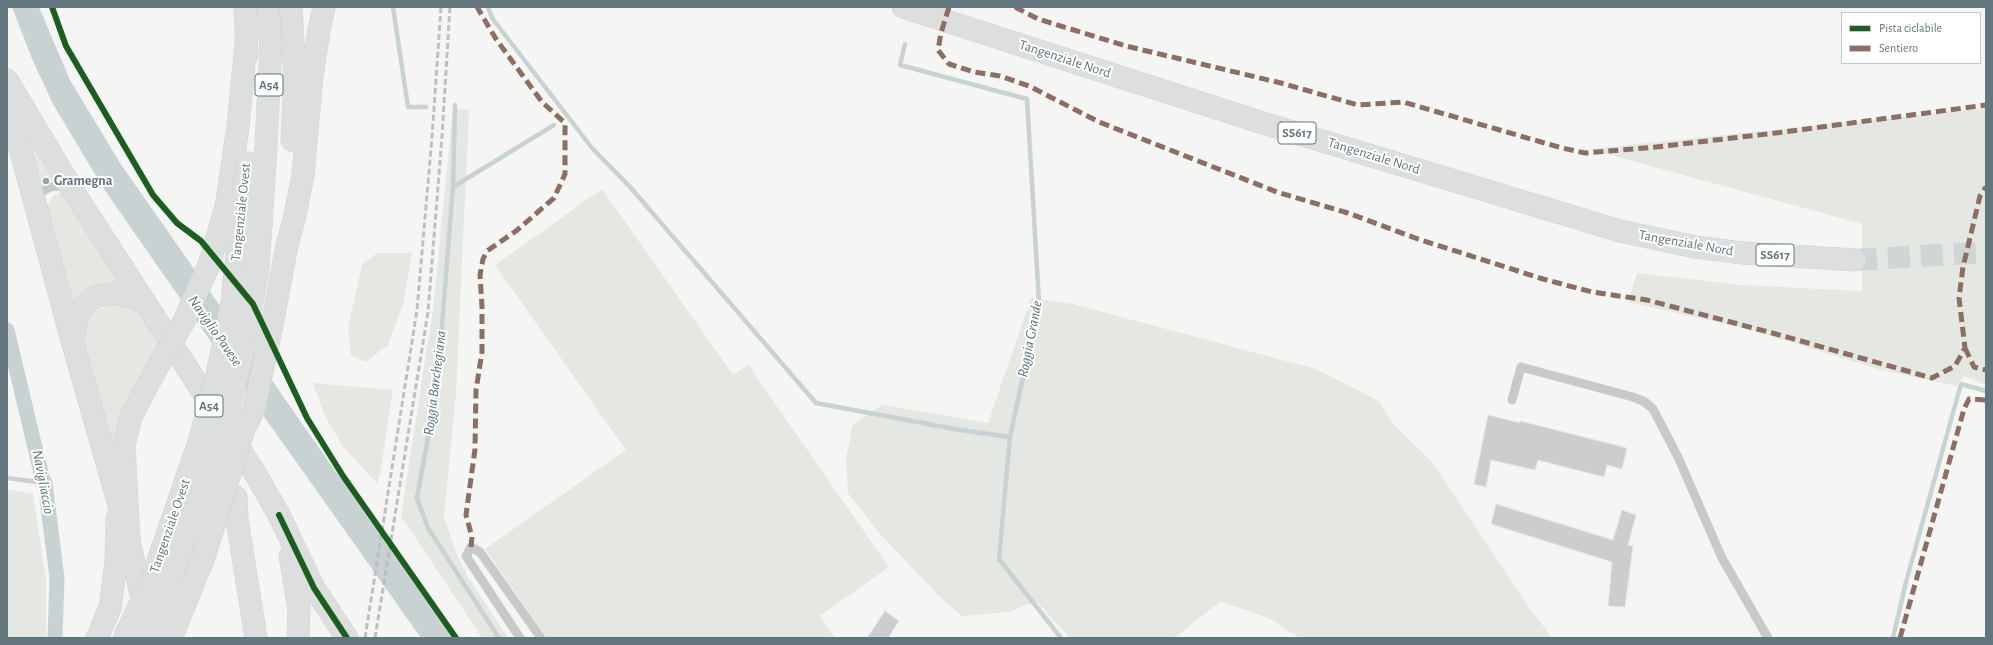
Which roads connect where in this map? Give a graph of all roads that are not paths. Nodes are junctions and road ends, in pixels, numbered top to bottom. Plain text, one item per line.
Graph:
1 (245, 7) edge
2 (268, 7) edge
3 (291, 7) edge
4 (324, 7) edge
5 (903, 7) edge
6 (246, 43) junction
7 (7, 80) edge
8 (7, 100) edge
9 (256, 162) junction
10 (75, 194) junction
11 (38, 213) junction
12 (287, 245) junction
13 (1855, 260) tunnel mouth
14 (145, 304) junction
15 (73, 344) junction
16 (1512, 400) dead end
17 (254, 409) junction
18 (117, 499) junction
19 (279, 515) junction
20 (130, 540) junction
21 (97, 638) edge
22 (124, 638) edge
23 (146, 638) edge
24 (150, 638) edge
25 (171, 638) edge
26 (256, 638) edge
27 (298, 638) edge
28 (347, 638) edge
29 (520, 638) edge
30 (541, 638) edge
31 (1768, 638) edge

1 - 6 main road, Tangenziale Ovest / A54
2 - 9 main road, Tangenziale Ovest / A54
3 - 12 main road
4 - 12 main road
5 - 13 main road, Tangenziale Nord / SS617
6 - 9 main road, Tangenziale Ovest / A54
6 - 20 main road, bridge
7 - 10 main road
8 - 11 main road
9 - 22 main road, Tangenziale Ovest / A54, bridge
9 - 23 main road, Tangenziale Ovest / A54, bridge
10 - 11 lane
10 - 14 main road
11 - 15 main road
12 - 17 main road
14 - 15 main road
14 - 19 main road
15 - 18 main road
16 - 31 lane
17 - 25 main road, bridge
17 - 26 main road, bridge
18 - 20 main road
18 - 21 main road
19 - 27 main road
19 - 28 main road
20 - 24 main road
29 - 30 lane

